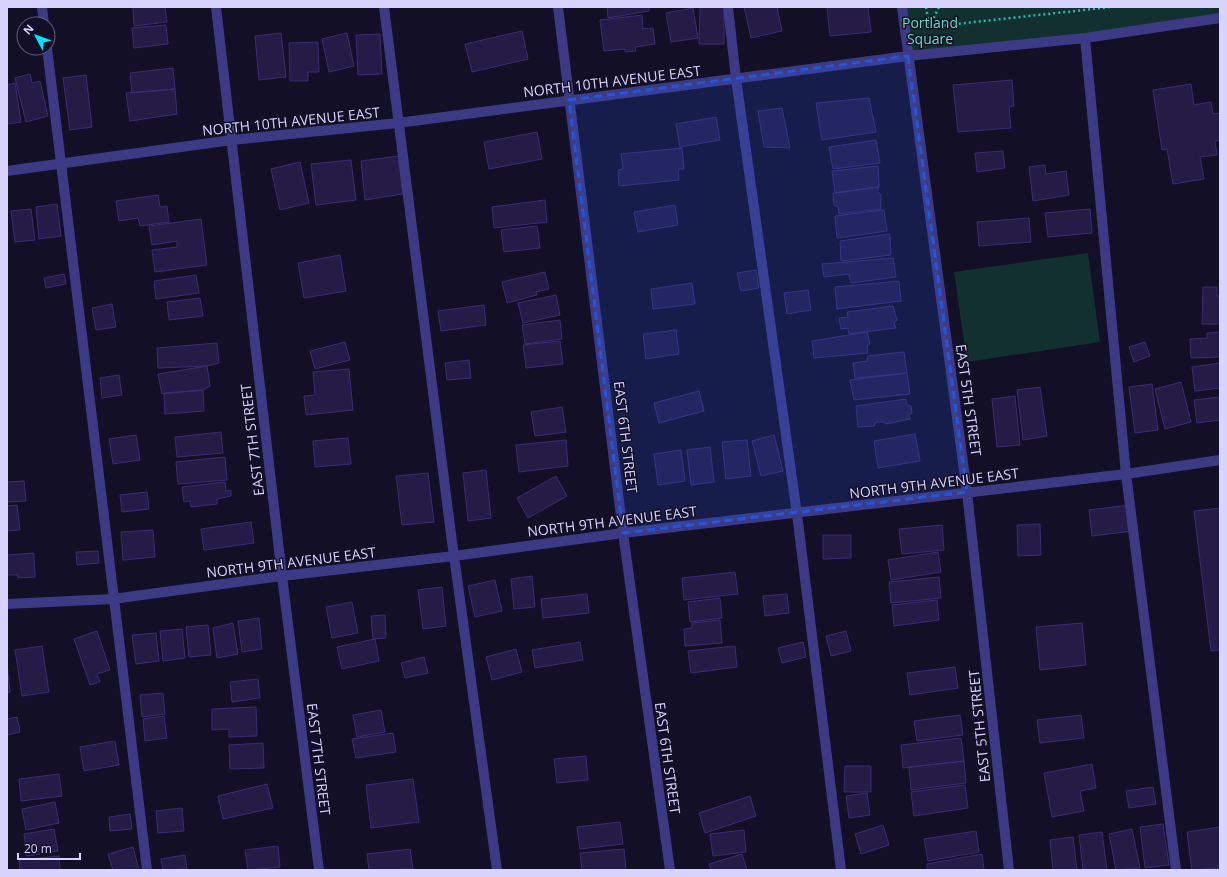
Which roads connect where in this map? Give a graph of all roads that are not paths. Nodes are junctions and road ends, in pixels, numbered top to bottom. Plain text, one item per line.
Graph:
1 (216, 7) edge
2 (384, 7) edge
3 (558, 7) edge
4 (728, 7) edge
5 (902, 7) edge
6 (1220, 18) edge
7 (1085, 38) junction
8 (48, 56) edge
9 (908, 56) junction
10 (736, 79) junction
11 (569, 100) junction
12 (398, 123) junction
13 (232, 140) junction
14 (60, 164) junction
15 (7, 171) edge
16 (1220, 460) edge
17 (1126, 474) junction
18 (967, 492) junction
19 (797, 514) junction
20 (623, 533) junction
21 (454, 556) junction
22 (282, 576) junction
23 (113, 599) junction
24 (7, 604) edge
25 (147, 870) edge
26 (319, 870) edge
27 (497, 870) edge
28 (670, 870) edge
29 (841, 870) edge
30 (1009, 870) edge
31 (1176, 870) edge

1 - 13 street, EAST 7TH STREET
2 - 12 street
3 - 11 street, EAST 6TH STREET
4 - 10 street
5 - 9 street, EAST 5TH STREET
6 - 7 street, NORTH 10TH AVENUE EAST
7 - 9 street, NORTH 10TH AVENUE EAST
7 - 17 street
8 - 14 street
9 - 10 street, NORTH 10TH AVENUE EAST
9 - 18 street, EAST 5TH STREET
10 - 11 street, NORTH 10TH AVENUE EAST
10 - 19 street
11 - 12 street, NORTH 10TH AVENUE EAST
11 - 20 street, EAST 6TH STREET
12 - 13 street, NORTH 10TH AVENUE EAST
12 - 21 street
13 - 14 street, NORTH 10TH AVENUE EAST
13 - 22 street, EAST 7TH STREET
14 - 15 street, NORTH 10TH AVENUE EAST
14 - 23 street
16 - 17 street, NORTH 9TH AVENUE EAST
17 - 18 street, NORTH 9TH AVENUE EAST
17 - 31 street
18 - 19 street, NORTH 9TH AVENUE EAST
18 - 30 street, EAST 5TH STREET
19 - 20 street, NORTH 9TH AVENUE EAST
19 - 29 street
20 - 21 street, NORTH 9TH AVENUE EAST
20 - 28 street, EAST 6TH STREET
21 - 22 street, NORTH 9TH AVENUE EAST
21 - 27 street
22 - 23 street, NORTH 9TH AVENUE EAST
22 - 26 street, EAST 7TH STREET
23 - 24 street, NORTH 9TH AVENUE EAST
23 - 25 street

